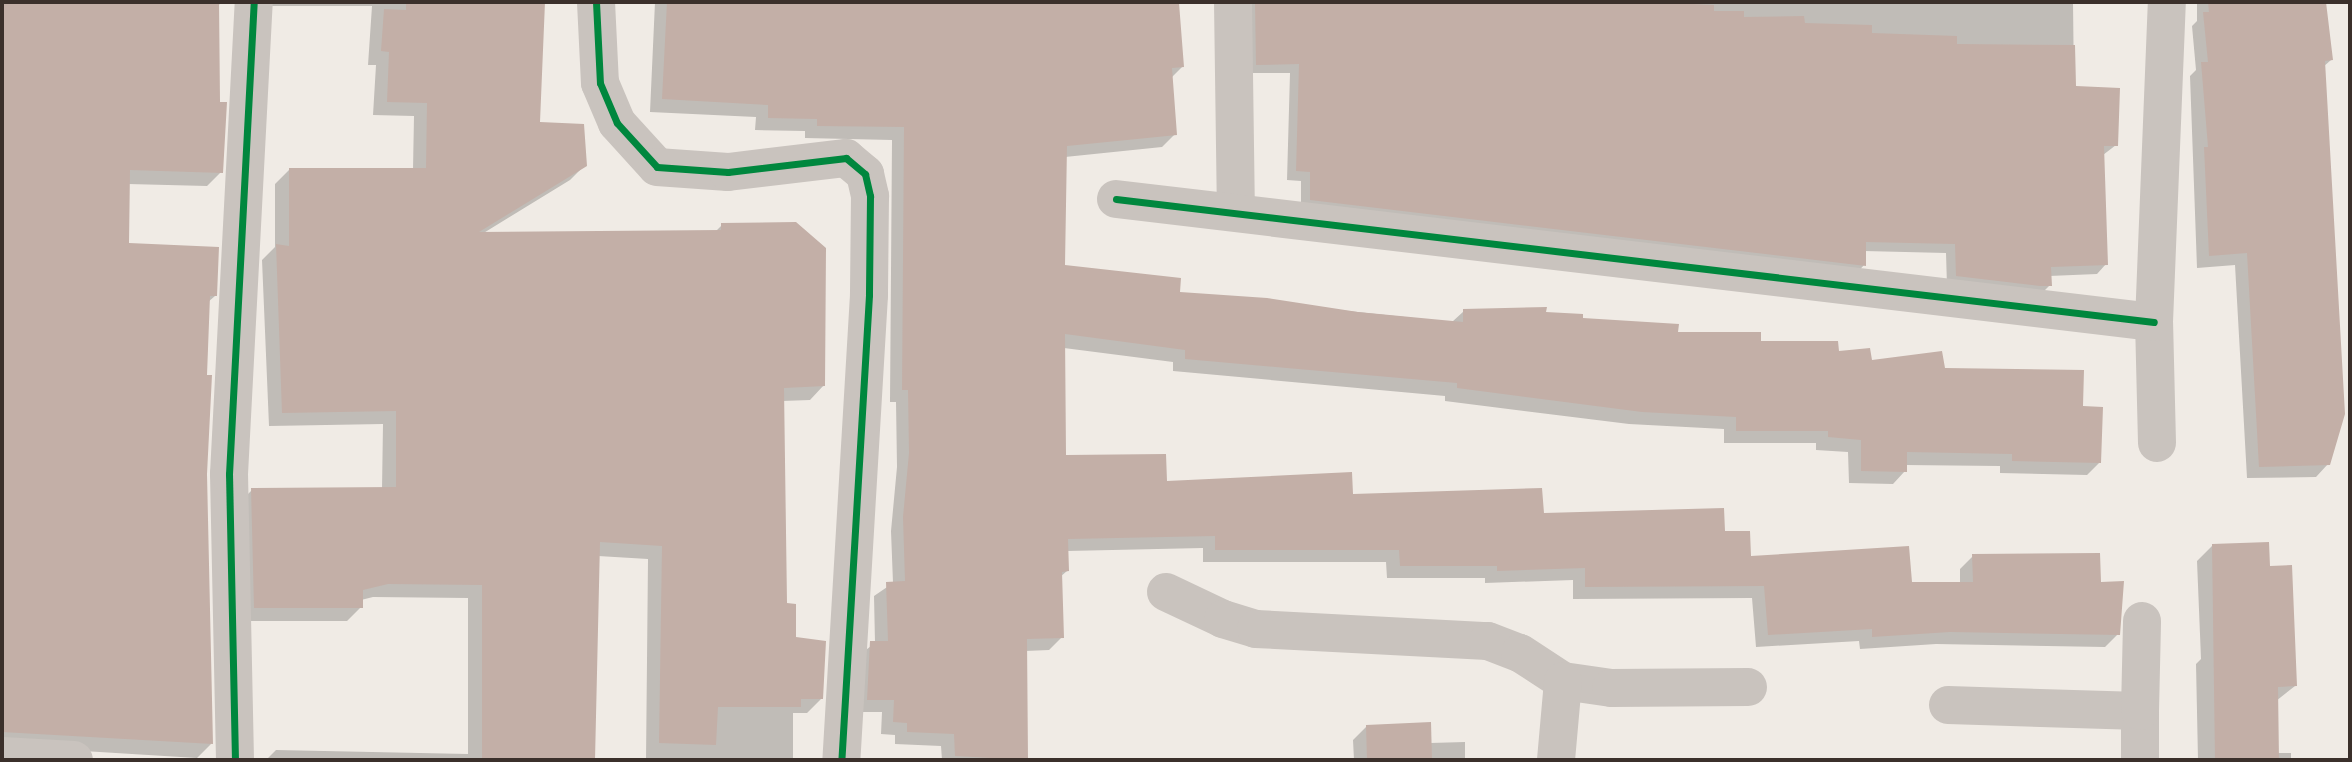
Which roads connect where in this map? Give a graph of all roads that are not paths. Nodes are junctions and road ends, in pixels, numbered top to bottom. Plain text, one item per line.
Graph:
1 (254, 2) edge
2 (596, 2) edge
3 (1233, 2) edge
4 (2160, 2) edge
5 (1116, 199) dead end
6 (1236, 212) junction
7 (2154, 321) junction
8 (2157, 443) dead end
9 (1166, 592) dead end
10 (2142, 621) dead end
11 (1563, 681) junction
12 (1748, 687) dead end
13 (1948, 705) dead end
14 (2140, 711) junction
15 (2, 756) edge
16 (74, 760) edge
17 (235, 760) edge
18 (841, 760) edge
19 (1556, 760) edge
20 (2140, 760) edge

1 - 17 street
2 - 18 street
3 - 6 street
4 - 7 street
5 - 6 street
6 - 7 street
7 - 8 street
9 - 11 street
10 - 14 street
11 - 12 street
11 - 19 street
13 - 14 street
14 - 20 street
15 - 16 street

